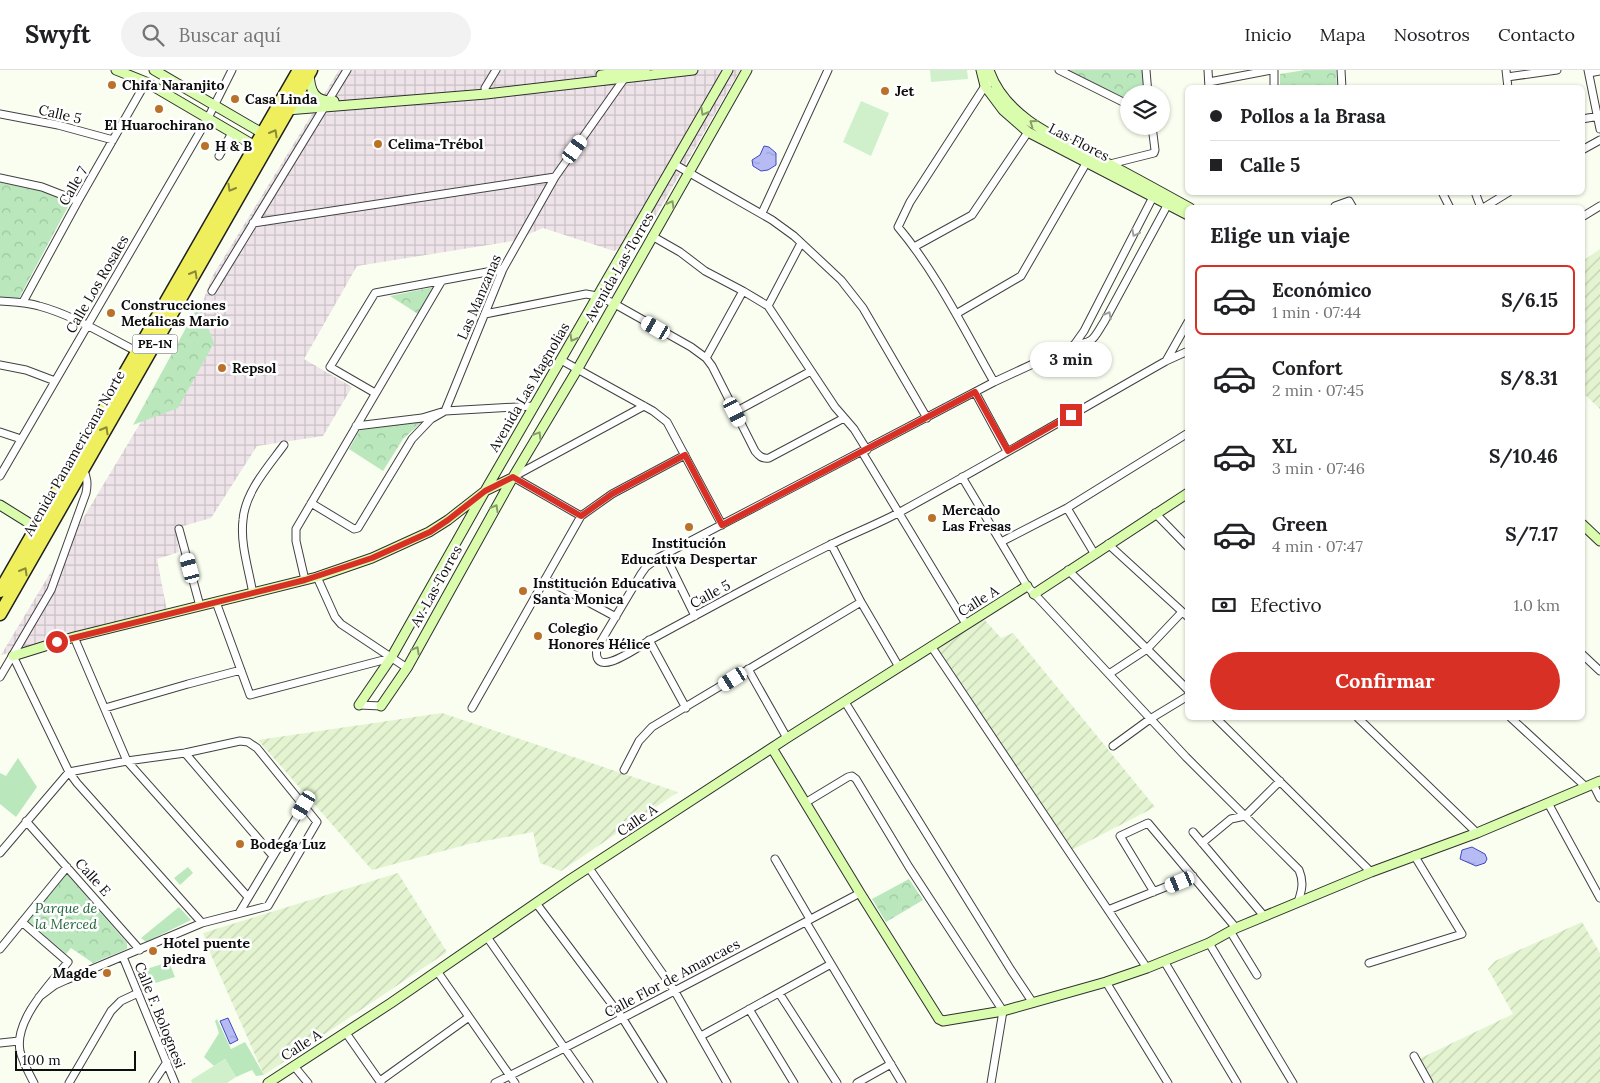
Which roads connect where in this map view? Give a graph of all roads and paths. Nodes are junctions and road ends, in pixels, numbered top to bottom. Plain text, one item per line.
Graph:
1 (116, 70) edge
2 (154, 70) edge
3 (232, 70) edge
4 (347, 70) edge
5 (496, 70) edge
6 (645, 70) edge
7 (693, 70) edge
8 (728, 70) edge
9 (747, 70) edge
10 (828, 70) edge
11 (980, 70) edge
12 (989, 70) edge
13 (1059, 70) edge
14 (1146, 70) edge
15 (1208, 70) edge
16 (1273, 70) edge
17 (1341, 70) edge
18 (1557, 70) edge
19 (306, 71) edge
20 (1600, 71) edge
21 (1589, 72) edge
22 (1506, 74) edge
23 (625, 76) junction
24 (146, 82) junction
25 (989, 83) junction
26 (1147, 85) edge
27 (1209, 85) edge
28 (1274, 85) edge
29 (1342, 85) edge
30 (486, 91) junction
31 (1120, 100) edge
32 (214, 104) junction
33 (327, 104) junction
34 (287, 110) junction
35 (0, 114) edge
36 (1599, 116) edge
37 (208, 118) junction
38 (1585, 118) edge
39 (1600, 129) edge
40 (1028, 132) junction
41 (232, 133) junction
42 (262, 133) junction
43 (1153, 135) edge
44 (113, 140) junction
45 (1600, 140) edge
46 (255, 146) junction
47 (1585, 148) edge
48 (219, 156) dead end
49 (1089, 159) junction
50 (674, 164) junction
51 (1110, 164) junction
52 (689, 172) junction
53 (555, 177) junction
54 (0, 178) edge
55 (1155, 193) junction
56 (1504, 195) edge
57 (1170, 200) junction
58 (78, 201) junction
59 (1338, 205) edge
60 (1351, 205) edge
61 (1487, 205) edge
62 (1185, 206) edge
63 (1600, 206) edge
64 (1185, 212) edge
65 (762, 213) junction
66 (1585, 215) edge
67 (253, 223) junction
68 (652, 236) junction
69 (801, 243) junction
70 (914, 246) junction
71 (503, 269) junction
72 (441, 282) junction
73 (212, 291) dead end
74 (743, 291) junction
75 (597, 296) junction
76 (0, 301) edge
77 (23, 302) junction
78 (613, 303) junction
79 (768, 306) junction
80 (485, 314) junction
81 (956, 314) junction
82 (88, 326) junction
83 (1185, 327) edge
84 (1074, 345) junction
85 (138, 352) junction
86 (1185, 352) edge
87 (706, 358) junction
88 (561, 360) junction
89 (1166, 361) junction
90 (0, 365) edge
91 (577, 370) junction
92 (811, 371) junction
93 (55, 381) junction
94 (994, 382) junction
95 (975, 392) junction
96 (375, 393) junction
97 (534, 406) junction
98 (644, 406) junction
99 (445, 411) junction
100 (735, 412) junction
101 (844, 418) junction
102 (927, 418) junction
103 (356, 426) junction
104 (0, 432) edge
105 (1185, 435) edge
106 (21, 439) junction
107 (284, 445) dead end
108 (864, 451) junction
109 (1008, 451) junction
110 (685, 455) junction
111 (83, 469) junction
112 (0, 476) edge
113 (513, 477) junction
114 (962, 477) junction
115 (485, 491) junction
116 (1185, 495) edge
117 (311, 503) junction
118 (0, 505) edge
119 (1067, 508) junction
120 (898, 513) junction
121 (1154, 513) junction
122 (581, 516) junction
123 (722, 525) junction
124 (1585, 526) edge
125 (37, 528) junction
126 (179, 529) dead end
127 (1599, 538) edge
128 (1001, 542) junction
129 (831, 544) junction
130 (1108, 544) junction
131 (1185, 544) edge
132 (1094, 554) junction
133 (665, 555) junction
134 (1068, 570) junction
135 (318, 577) junction
136 (545, 579) junction
137 (305, 580) junction
138 (1026, 586) junction
139 (0, 591) edge
140 (253, 594) junction
141 (1034, 594) junction
142 (216, 602) junction
143 (861, 602) junction
144 (200, 606) junction
145 (0, 614) edge
146 (1185, 614) edge
147 (695, 616) junction
148 (616, 617) junction
149 (966, 624) junction
150 (74, 637) junction
151 (649, 640) junction
152 (931, 646) junction
153 (1147, 649) junction
154 (13, 656) junction
155 (1585, 657) edge
156 (391, 658) junction
157 (898, 667) junction
158 (406, 668) junction
159 (748, 669) junction
160 (241, 670) junction
161 (1600, 671) edge
162 (1109, 674) junction
163 (0, 677) edge
164 (1185, 687) edge
165 (1185, 698) edge
166 (846, 702) junction
167 (359, 705) joint
168 (381, 706) joint
169 (105, 708) junction
170 (472, 708) dead end
171 (686, 708) junction
172 (1150, 719) junction
173 (1218, 720) edge
174 (1360, 720) edge
175 (1513, 720) edge
176 (787, 738) junction
177 (1112, 746) dead end
178 (772, 748) junction
179 (185, 753) junction
180 (127, 761) junction
181 (624, 770) dead end
182 (69, 772) junction
183 (1280, 781) junction
184 (1593, 784) edge
185 (1600, 798) edge
186 (805, 803) junction
187 (1548, 803) junction
188 (304, 805) junction
189 (1245, 816) junction
190 (26, 821) junction
191 (1193, 832) dead end
192 (1477, 833) junction
193 (1202, 843) junction
194 (0, 853) edge
195 (1414, 855) junction
196 (273, 856) junction
197 (775, 859) dead end
198 (68, 867) junction
199 (589, 868) junction
200 (1372, 872) junction
201 (1193, 876) junction
202 (1154, 892) junction
203 (860, 893) junction
204 (248, 897) junction
205 (1600, 898) edge
206 (1298, 902) junction
207 (536, 903) junction
208 (1108, 910) junction
209 (239, 913) junction
210 (1264, 916) junction
211 (808, 921) junction
212 (22, 922) junction
213 (202, 923) junction
214 (1233, 929) junction
215 (487, 937) junction
216 (1209, 943) junction
217 (0, 949) edge
218 (140, 950) junction
219 (123, 957) junction
220 (1164, 962) junction
221 (831, 964) junction
222 (1369, 964) dead end
223 (1147, 968) junction
224 (437, 971) junction
225 (1257, 975) dead end
226 (1106, 982) junction
227 (674, 990) junction
228 (138, 993) junction
229 (780, 993) junction
230 (39, 997) junction
231 (1032, 1003) junction
232 (749, 1010) junction
233 (1003, 1011) junction
234 (470, 1017) junction
235 (623, 1019) junction
236 (346, 1033) junction
237 (701, 1036) junction
238 (19, 1041) junction
239 (0, 1043) edge
240 (566, 1048) junction
241 (1414, 1056) dead end
242 (166, 1062) junction
243 (891, 1064) junction
244 (294, 1066) junction
245 (510, 1076) junction
246 (381, 1082) edge
247 (34, 1083) edge
248 (69, 1083) edge
249 (153, 1083) edge
250 (175, 1083) edge
251 (268, 1083) edge
252 (308, 1083) edge
253 (495, 1083) edge
254 (515, 1083) edge
255 (589, 1083) edge
256 (663, 1083) edge
257 (728, 1083) edge
258 (794, 1083) edge
259 (837, 1083) edge
260 (857, 1083) edge
261 (902, 1083) edge
262 (991, 1083) edge
263 (1168, 1083) edge
264 (1237, 1083) edge
265 (1293, 1083) edge
266 (1429, 1083) edge

1 - 24 street
2 - 32 street
3 - 32 street, Calle Los Rosales
4 - 33 street
5 - 30 street
6 - 23 street
7 - 23 street
8 -> 50 street, Avenida Las Torres
9 - 52 street, Avenida Las Torres
10 - 65 street
11 - 25 street, Las Flores
12 - 25 street, Las Flores
13 - 31 street
14 - 26 street
15 - 27 street
16 - 27 street
16 - 28 street
17 - 29 street
18 - 22 street
19 - 33 street
19 - 34 highway, Avenida Panamericana Norte / PE-1N
19 - 42 highway, PE-1N
20 - 21 street
21 - 36 street
23 - 30 street
23 - 53 street, Las Manzanas
24 - 37 street
24 - 44 street, Calle 7
25 - 40 street, Las Flores
49 -> 25 street, Las Flores
25 - 70 street
30 - 33 street
32 - 37 street, Calle Los Rosales
32 - 42 street
33 - 34 street
33 - 67 street
111 -> 34 highway, Avenida Panamericana Norte / PE-1N
35 - 44 street, Calle 5
36 - 38 street
36 - 39 street
37 - 41 street
37 - 82 street, Calle Los Rosales
40 - 49 street, Las Flores
40 - 70 street
41 - 46 street
41 - 48 street
42 - 46 highway, PE-1N
43 - 51 street
44 - 58 street, Calle 7
45 - 47 street
46 -> 85 highway, Avenida Panamericana Norte / PE-1N
49 - 51 street, Las Flores
49 - 55 street, Las Flores
49 - 81 street
50 - 52 street
50 - 75 street, Avenida Las Torres
51 - 55 street, Las Flores
52 - 65 street
68 -> 52 street, Avenida Las Torres
53 - 67 street
53 - 71 street, Las Manzanas
54 - 58 street
55 - 57 street, Las Flores
55 -> 84 street
56 - 61 street
57 - 62 street, Las Flores
57 - 64 street, Las Flores
84 -> 57 street, Calle 5
58 - 77 street, Calle 7
59 - 60 street
63 - 66 street
65 - 69 street
67 - 73 street
68 - 74 street
68 - 78 street, Avenida Las Torres
69 - 79 street
69 - 102 street
70 - 81 street
71 - 72 street
71 - 80 street, Las Manzanas
72 - 96 street
72 - 96 street
74 - 79 street
74 - 87 street
75 - 78 street
75 - 80 street
75 -> 88 street, Avenida Las Magnolias
76 - 77 street
77 - 82 street
78 - 87 street
78 - 91 street, Avenida Las Torres
79 - 92 street
80 - 99 street, Las Manzanas
81 - 94 street
82 - 85 street
82 - 93 street, Calle Los Rosales
83 - 89 street
84 - 94 street, Calle 5
85 - 125 highway, Avenida Panamericana Norte / PE-1N
86 - 89 street, Calle 5
87 - 100 street
88 - 91 street
88 - 97 street, Avenida Las Magnolias
89 - 109 street, Calle 5
90 - 93 street
91 - 98 street
113 -> 91 street, Avenida Las Torres
92 - 100 street
92 - 101 street
93 - 106 street, Calle Los Rosales
94 - 95 street, Calle 5
95 - 102 street, Calle 5
95 - 109 street
96 - 103 street
97 - 99 street
97 - 115 street, Avenida Las Magnolias
98 - 110 street
98 - 113 street
99 - 103 street
99 - 117 street
100 - 101 street
101 - 108 street
102 - 108 street, Calle 5
103 - 117 street
104 - 106 street
105 - 119 street
106 - 112 street, Calle Los Rosales
107 - 140 street
108 - 120 street
108 - 123 street, Calle 5
109 - 114 street, Calle 5
110 - 122 street
110 - 123 street
145 -> 111 highway, Avenida Panamericana Norte / PE-1N
111 - 154 street
113 - 115 street, Avenida Las Magnolias
113 - 122 street
158 -> 113 street, Av. Las Torres
114 - 120 street, Calle 5
114 - 128 street
115 - 135 street, Avenida Las Magnolias
115 - 156 street, Av. Las Torres
116 - 121 street
117 - 137 street
118 - 125 street
119 - 128 street
119 - 132 street
120 - 129 street, Calle 5
120 - 149 street
121 - 130 street
121 - 131 street
122 - 136 street
123 - 133 street, Calle 5
124 - 127 street
125 - 139 highway, Avenida Panamericana Norte / PE-1N
126 - 144 street
128 - 138 street
129 - 143 street
129 - 147 street, Calle 5
130 - 132 street
130 - 146 street
132 - 134 street
133 - 147 street
133 - 148 street, Calle 5
134 - 141 street
134 - 153 street
135 - 137 street, Avenida Las Magnolias
135 - 156 street
136 - 148 street
136 - 170 street
137 - 140 street, Avenida Las Magnolias
138 - 141 street
138 - 149 street, Calle A
140 - 142 street, Avenida Las Magnolias
141 - 162 street
142 - 144 street, Avenida Las Magnolias
142 - 160 street
143 - 157 street
143 - 159 street
144 - 150 street, Avenida Las Magnolias
146 - 153 street
147 - 151 street, Calle 5
148 - 151 street, Calle 5
149 - 152 street, Calle A
150 - 154 street, Avenida Las Magnolias
150 - 169 street
151 - 171 street
152 - 157 street, Calle A
152 - 208 street
153 - 162 street
153 - 164 street
154 - 163 street
154 - 182 street
155 - 161 street
156 - 158 street
156 - 160 street
156 - 167 street, Av. Las Torres
157 - 166 street, Calle A
158 - 168 street, Av. Las Torres
159 - 171 street
159 - 176 street
160 - 169 street
162 - 172 street
165 - 172 street
166 - 176 street, Calle A
166 - 231 street
167 - 168 street
169 - 180 street
171 - 181 street
172 - 177 street
172 - 189 street
173 - 183 street
174 - 192 street
175 - 184 street
176 - 178 street, Calle A
178 - 186 street
178 - 199 street, Calle A
179 - 180 street
179 - 188 street
179 - 196 street
180 - 182 street
180 - 204 street
182 - 190 street
182 - 213 street
183 - 189 street
183 - 200 street
184 - 185 street
184 - 187 street
186 - 203 street
186 - 233 street
187 - 192 street
187 - 205 street
188 - 196 street
188 - 209 street
189 - 193 street
189 - 206 street
190 - 194 street
190 - 198 street, Calle E
191 - 193 street
192 - 195 street
193 - 210 street
195 - 200 street
195 - 222 street
196 - 204 street
197 - 211 street
198 - 212 street
198 - 218 street, Calle E
199 - 207 street, Calle A
199 - 227 street
200 - 206 street
201 - 202 street
201 - 202 street
201 - 214 street
202 - 208 street
203 - 211 street, Calle Flor de Amancaes
203 - 233 street
204 - 209 street
206 - 210 street
207 - 215 street, Calle A
207 - 235 street
208 - 223 street
209 - 213 street
210 - 214 street
211 - 221 street
211 - 227 street, Calle Flor de Amancaes
212 - 217 street
212 - 230 street
213 - 218 street
214 - 216 street
214 - 225 street
215 - 224 street, Calle A
215 - 240 street
216 - 220 street
216 - 265 street
218 - 219 street
219 - 228 street, Calle F. Bolognesi
219 - 230 street
220 - 223 street
220 - 264 street
221 - 229 street
221 - 243 street
223 - 226 street
224 - 234 street
224 - 236 street, Calle A
226 - 231 street
226 - 263 street
227 - 235 street, Calle Flor de Amancaes
227 - 237 street
228 - 242 street, Calle F. Bolognesi
228 - 248 street
229 - 232 street
229 - 259 street
230 - 238 street
231 - 233 street
232 - 237 street
232 - 258 street
233 - 262 street
234 - 245 street
234 - 246 street
235 - 240 street, Calle Flor de Amancaes
235 - 256 street
236 - 244 street, Calle A
236 - 246 street
237 - 257 street
238 - 239 street
238 - 247 street
240 - 245 street, Calle Flor de Amancaes
240 - 255 street
241 - 266 street
242 - 249 street
242 - 250 street, Calle F. Bolognesi
243 - 260 street
243 - 261 street
244 - 251 street, Calle A
244 - 252 street
245 - 253 street, Calle Flor de Amancaes
245 - 254 street

